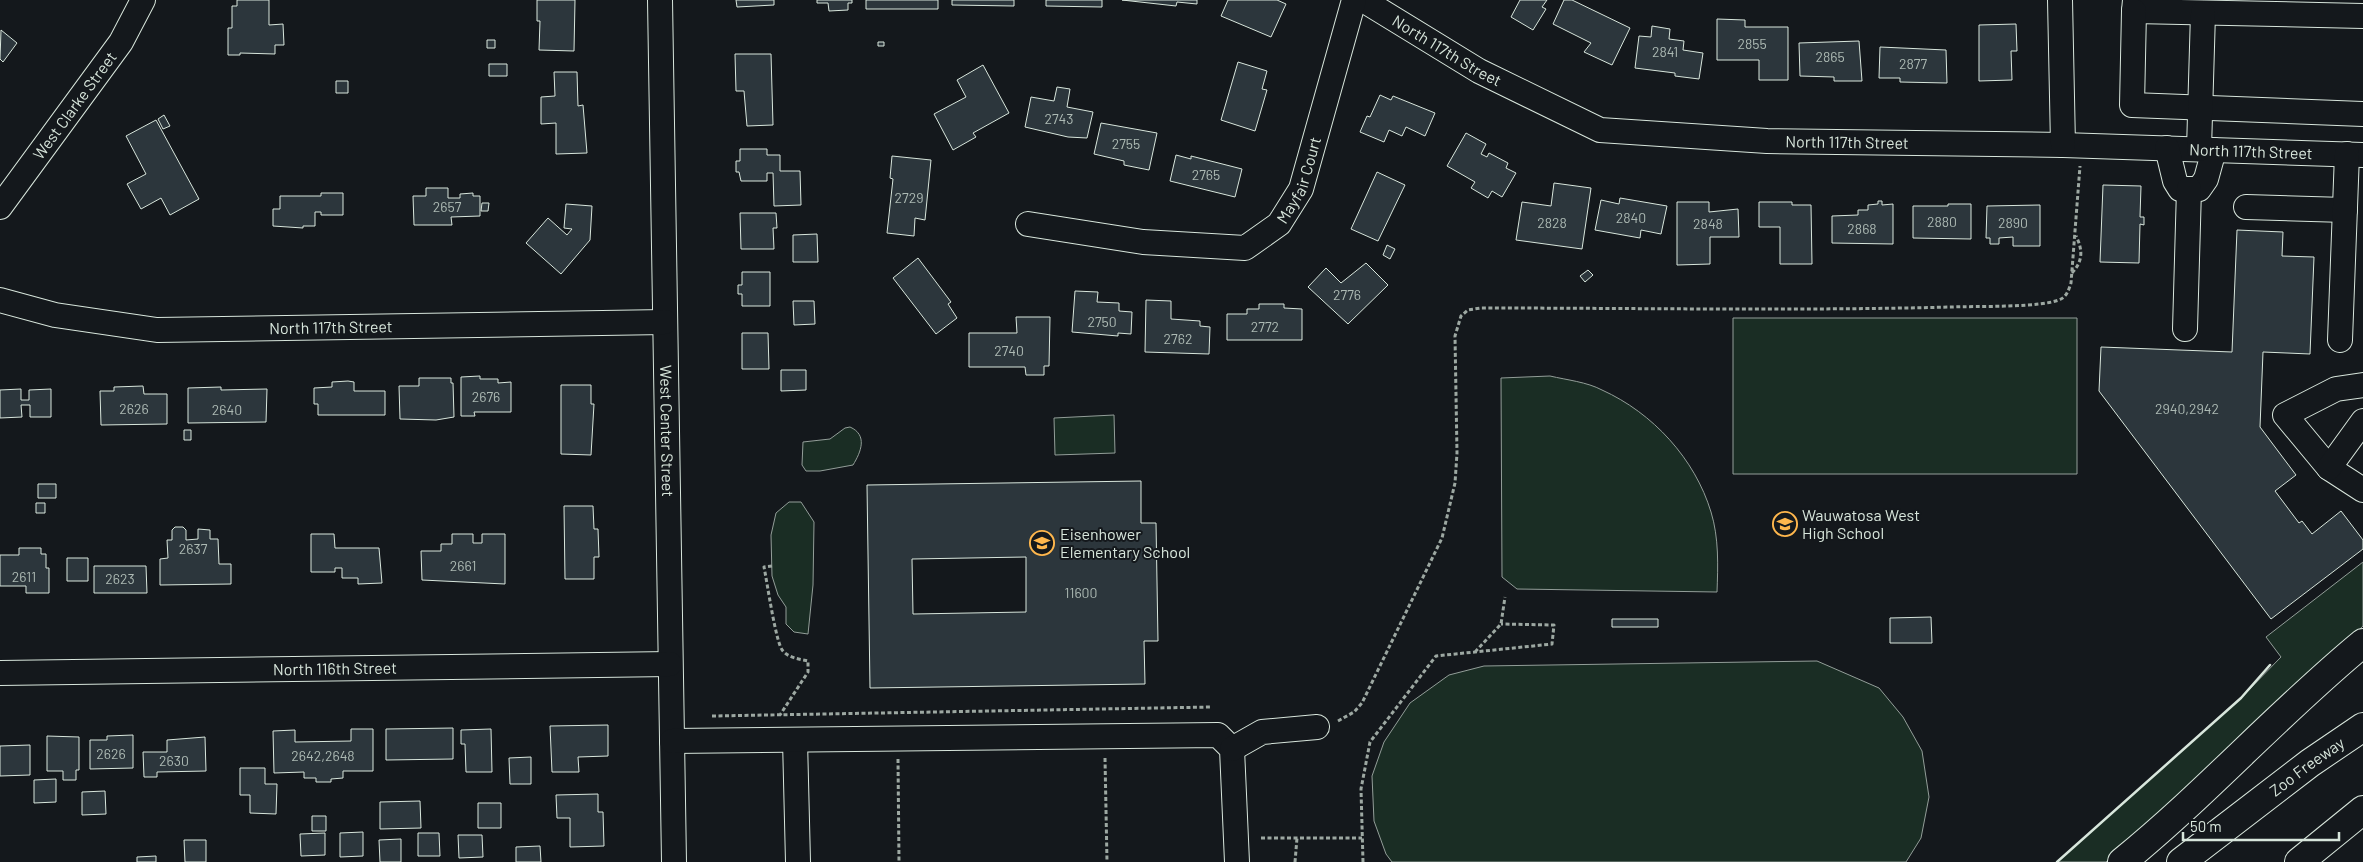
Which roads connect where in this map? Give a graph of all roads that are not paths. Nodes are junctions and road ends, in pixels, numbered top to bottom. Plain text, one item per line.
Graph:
1 (143, 0) edge
2 (660, 0) edge
3 (1354, 0) edge
4 (1363, 0) edge
5 (2060, 0) edge
6 (2134, 6) edge
7 (2203, 13) junction
8 (2363, 16) edge
9 (2200, 109) junction
10 (2363, 114) edge
11 (2072, 145) junction
12 (2166, 148) junction
13 (2206, 150) junction
14 (2355, 155) edge
15 (2189, 189) junction
16 (0, 207) edge
17 (2246, 207) dead end
18 (2344, 210) junction
19 (1028, 224) dead end
20 (0, 300) edge
21 (665, 322) junction
22 (2185, 328) dead end
23 (2340, 340) dead end
24 (2363, 386) edge
25 (2363, 421) edge
26 (2329, 468) junction
27 (2363, 490) edge
28 (2363, 643) edge
29 (670, 664) junction
30 (0, 673) edge
31 (1317, 727) road end
32 (2363, 727) edge
33 (795, 740) junction
34 (672, 741) junction
35 (1232, 749) junction
36 (2363, 810) edge
37 (674, 862) edge
38 (798, 862) edge
39 (1237, 862) edge
40 (2122, 862) edge
41 (2180, 862) edge
42 (2299, 862) edge

1 - 16 street, West Clarke Street
2 - 21 street, West Center Street
3 - 19 street, Mayfair Court
4 - 11 street, North 117th Street
5 - 11 street
6 - 7 street
6 - 9 street
7 - 8 street
7 - 9 street
9 - 10 street
9 - 13 street
11 - 12 street, North 117th Street
12 - 13 street, North 117th Street
12 - 15 street
13 - 14 street, North 117th Street
13 - 15 street
14 - 18 street
15 - 22 street
17 - 18 street
18 - 23 street
20 - 21 street, North 117th Street
21 - 29 street, West Center Street
24 - 26 street
25 - 26 street
26 - 27 street
28 - 40 highway
29 - 30 street, North 116th Street
29 - 34 street, West Center Street
31 - 35 street
32 - 41 highway, Zoo Freeway
33 - 34 street
33 - 35 street
33 - 38 street
34 - 37 street, West Center Street
35 - 39 street
36 - 42 highway

